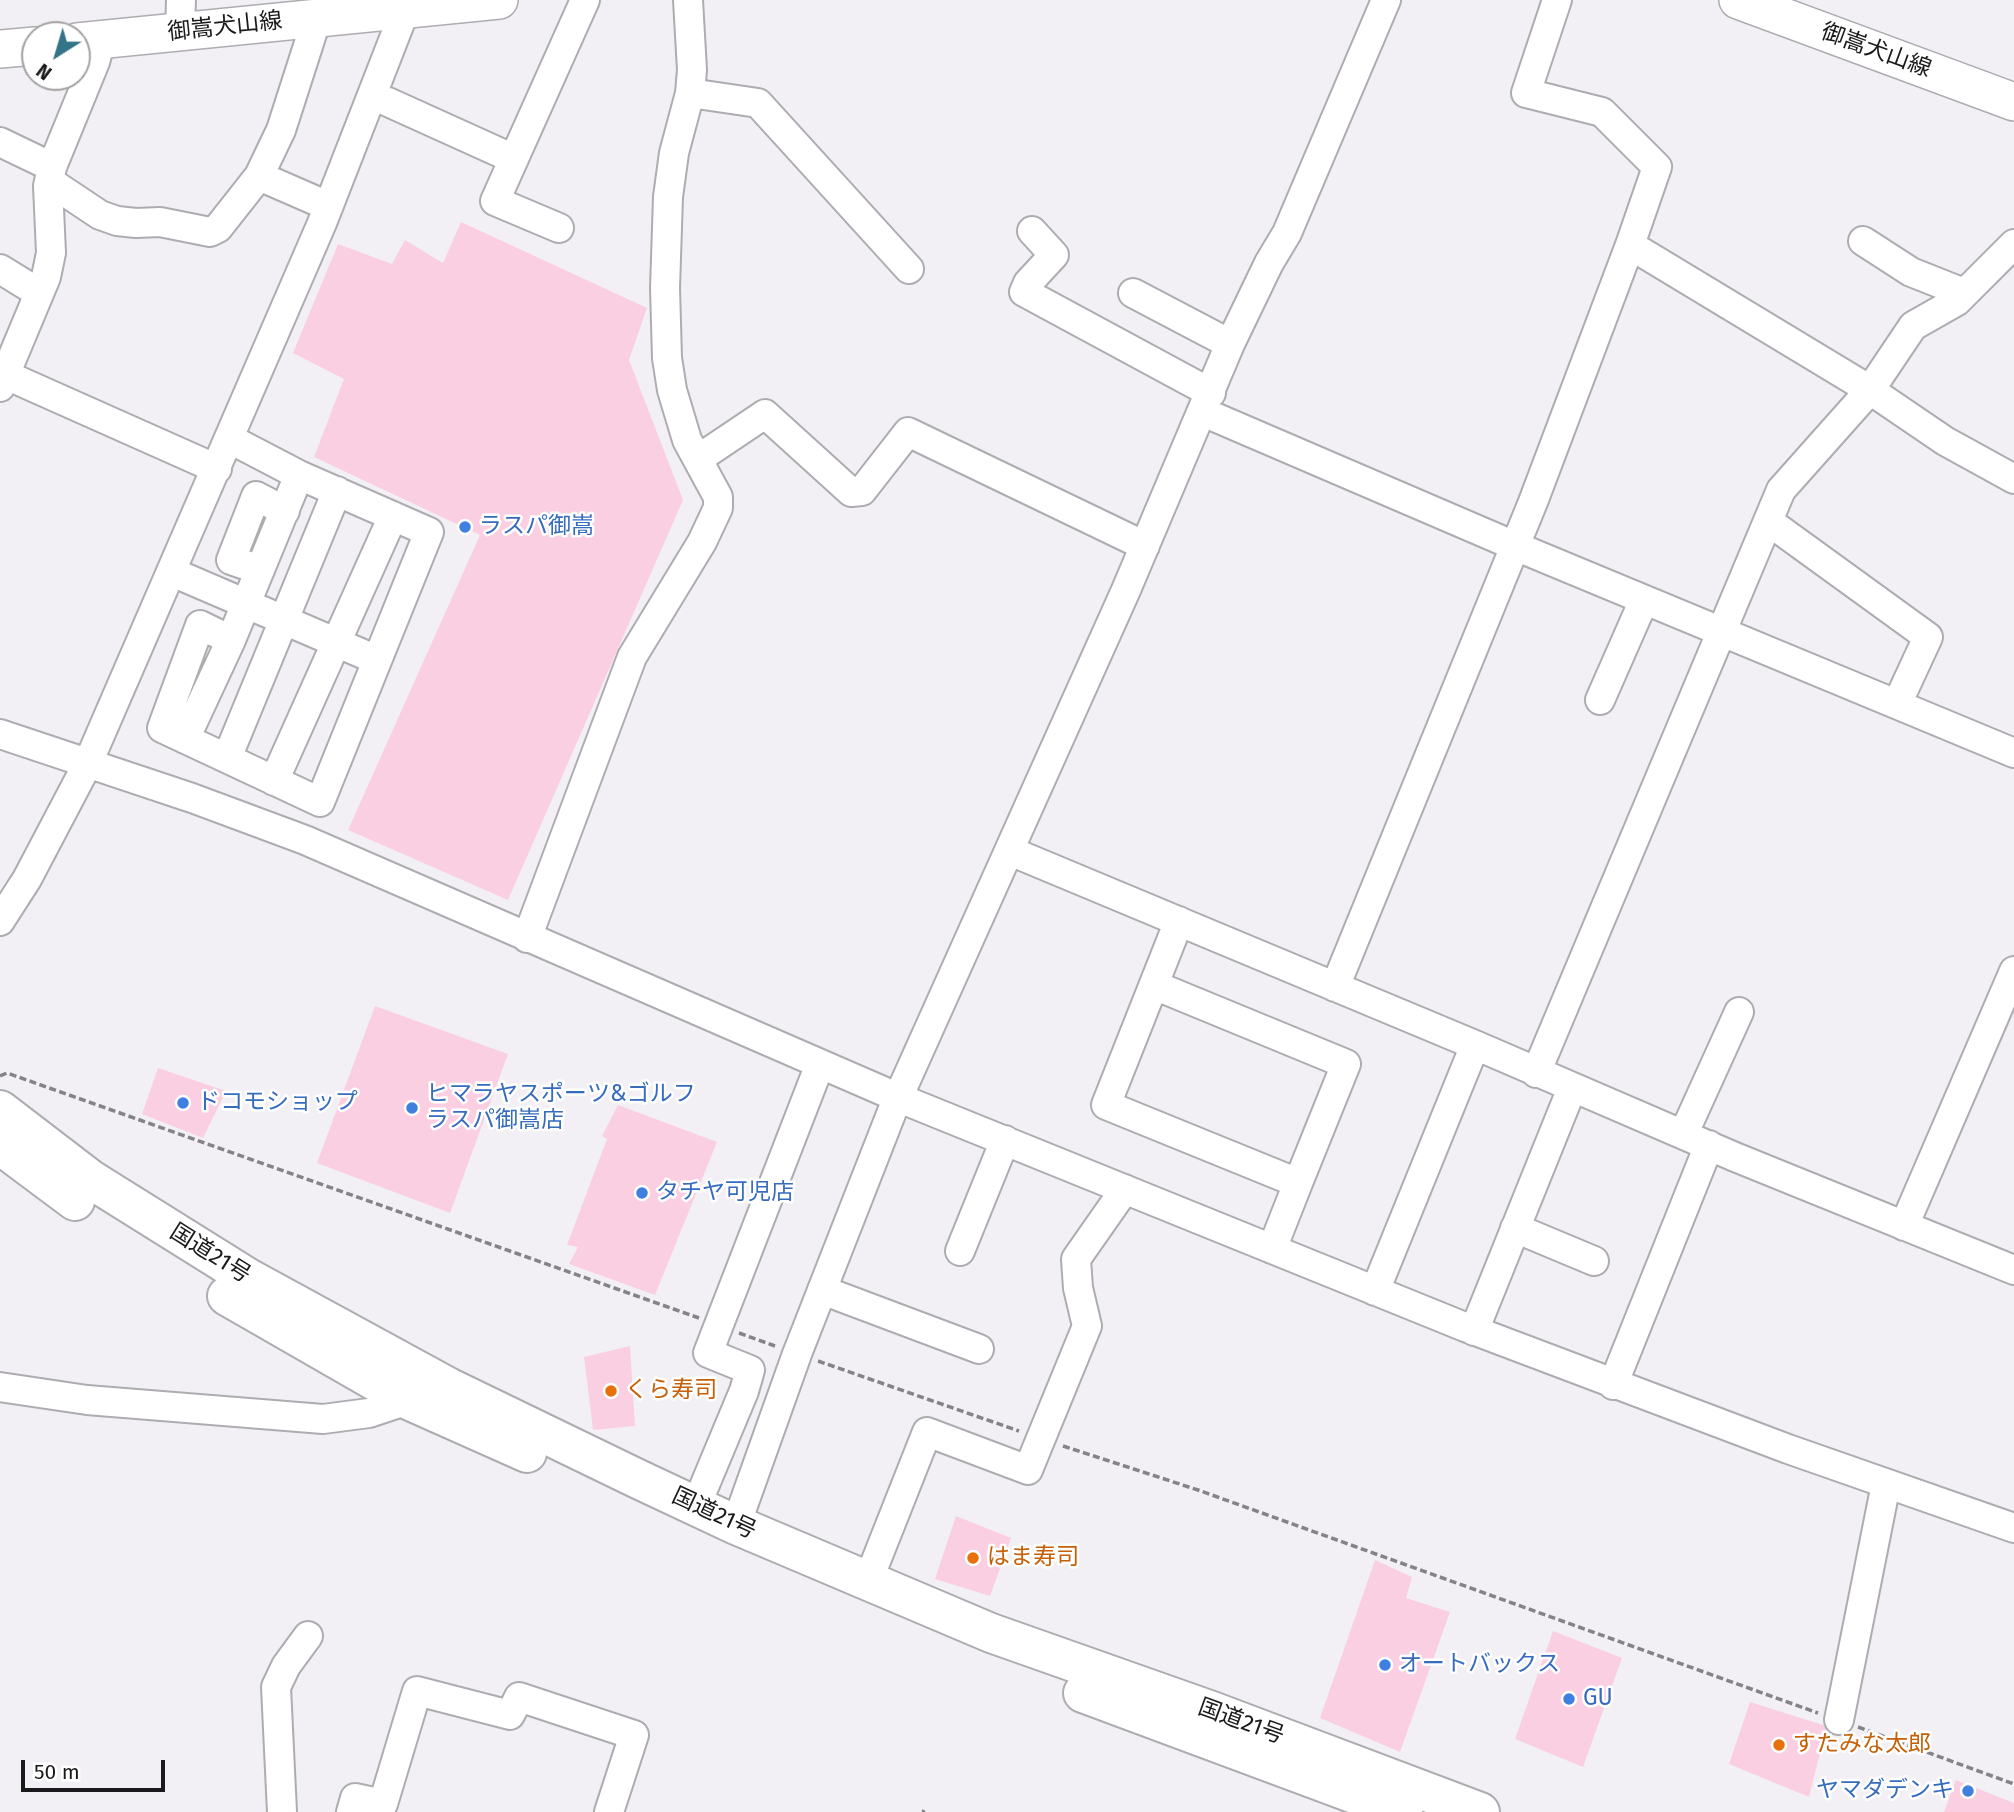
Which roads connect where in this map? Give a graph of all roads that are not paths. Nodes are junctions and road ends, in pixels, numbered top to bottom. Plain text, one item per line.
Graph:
1 (499, 0) edge
2 (584, 0) edge
3 (688, 0) edge
4 (1386, 0) edge
5 (1557, 0) edge
6 (1738, 0) edge
7 (407, 4) edge
8 (180, 16) edge
9 (317, 18) junction
10 (91, 40) edge
11 (21, 47) edge
12 (91, 48) edge
13 (0, 49) edge
14 (91, 72) edge
15 (83, 91) edge
16 (690, 93) junction
17 (388, 102) dead end
18 (2014, 102) edge
19 (0, 142) edge
20 (514, 159) junction
21 (50, 174) junction
22 (259, 176) junction
23 (328, 206) junction
24 (559, 228) dead end
25 (1032, 230) dead end
26 (1863, 241) dead end
27 (2014, 244) edge
28 (1630, 245) junction
29 (0, 269) edge
30 (909, 269) dead end
31 (39, 293) junction
32 (1133, 293) dead end
33 (1964, 293) junction
34 (1230, 345) junction
35 (3, 381) edge
36 (1870, 390) junction
37 (1207, 403) junction
38 (229, 439) junction
39 (698, 459) junction
40 (216, 469) junction
41 (299, 475) junction
42 (2014, 479) edge
43 (337, 491) junction
44 (393, 516) junction
45 (1768, 521) junction
46 (1145, 546) junction
47 (1515, 546) junction
48 (172, 572) junction
49 (1644, 600) junction
50 (246, 603) junction
51 (284, 620) junction
52 (1722, 632) junction
53 (336, 642) junction
54 (377, 660) junction
55 (1600, 700) dead end
56 (1897, 704) junction
57 (0, 734) edge
58 (2014, 752) edge
59 (226, 758) junction
60 (88, 763) junction
61 (274, 780) junction
62 (320, 802) junction
63 (305, 840) junction
64 (1010, 851) junction
65 (0, 921) edge
66 (1179, 921) junction
67 (527, 938) junction
68 (2014, 971) edge
69 (1154, 985) junction
70 (1335, 987) junction
71 (1740, 1012) dead end
72 (1475, 1045) junction
73 (820, 1064) junction
74 (1536, 1073) junction
75 (1572, 1088) junction
76 (900, 1098) junction
77 (0, 1110) edge
78 (1697, 1139) junction
79 (1005, 1140) junction
80 (0, 1145) edge
81 (1298, 1183) junction
82 (1125, 1189) junction
83 (1904, 1226) junction
84 (1515, 1228) junction
85 (1272, 1250) junction
86 (960, 1251) dead end
87 (1594, 1261) dead end
88 (2014, 1270) edge
89 (822, 1290) junction
90 (1375, 1291) junction
91 (1474, 1331) junction
92 (979, 1349) dead end
93 (1613, 1385) junction
94 (0, 1387) edge
95 (408, 1400) junction
96 (1886, 1484) junction
97 (696, 1506) junction
98 (736, 1525) junction
99 (2014, 1528) edge
100 (867, 1581) junction
101 (307, 1636) dead end
102 (1839, 1720) road end
103 (282, 1812) edge
104 (351, 1812) edge
105 (608, 1812) edge
106 (1403, 1812) edge
107 (1480, 1812) edge

1 - 7 main road, 御嵩犬山線
2 - 20 street
3 - 16 street
4 - 34 street
5 - 28 street
6 - 18 main road, 御嵩犬山線
7 - 9 main road, 御嵩犬山線
7 - 23 street
8 - 9 main road, 御嵩犬山線
8 - 10 main road, 御嵩犬山線
9 - 22 street
11 - 13 main road
12 - 14 street
15 - 21 street
16 - 30 street
16 - 39 street
17 - 20 street
19 - 21 street
20 - 24 street
21 - 22 street
21 - 31 street
22 - 23 street
23 - 38 street
25 - 37 street
26 - 33 street
27 - 33 street
28 - 36 street
28 - 47 street
29 - 31 street
31 - 35 street
32 - 34 street
33 - 36 street
34 - 37 street
35 - 40 street
36 - 42 street
36 - 45 street
37 - 46 street
37 - 47 street
38 - 40 street
38 - 41 street
39 - 46 street
39 - 67 street
40 - 48 street
41 - 43 street
41 - 50 street
43 - 44 street
43 - 51 street
44 - 53 street
44 - 54 street
45 - 52 street
45 - 56 street
46 - 64 street
47 - 49 street
47 - 70 street
48 - 50 street
48 - 60 street
49 - 52 street
49 - 55 street
50 - 51 street
50 - 59 street
51 - 53 street
51 - 59 street
52 - 56 street
52 - 74 street
53 - 54 street
53 - 61 street
54 - 62 street
56 - 58 street
57 - 60 street
59 - 61 street
60 - 63 street
60 - 65 street
61 - 62 street
62 - 63 street
63 - 67 street
64 - 66 street
64 - 76 street
66 - 69 street
66 - 70 street
67 - 73 street
68 - 83 street
69 - 81 street
69 - 81 street
70 - 72 street
71 - 78 street
72 - 74 street
72 - 90 street
73 - 76 street
73 - 97 street
74 - 75 street
75 - 78 street
75 - 84 street
76 - 79 street
76 - 89 street
77 - 97 highway, 国道21号
78 - 83 street
78 - 93 street
79 - 82 street
79 - 86 street
80 - 95 highway, 国道21号
81 - 85 street
82 - 85 street
82 - 100 street
83 - 88 street
84 - 87 street
84 - 91 street
85 - 90 street
89 - 92 street
89 - 98 street
90 - 91 street
91 - 93 street
93 - 96 street
94 - 95 street
95 - 106 highway, 国道21号
96 - 99 street
96 - 102 street
97 - 98 highway, 国道21号
98 - 100 highway, 国道21号
100 - 107 highway, 国道21号
101 - 103 street
104 - 105 street

